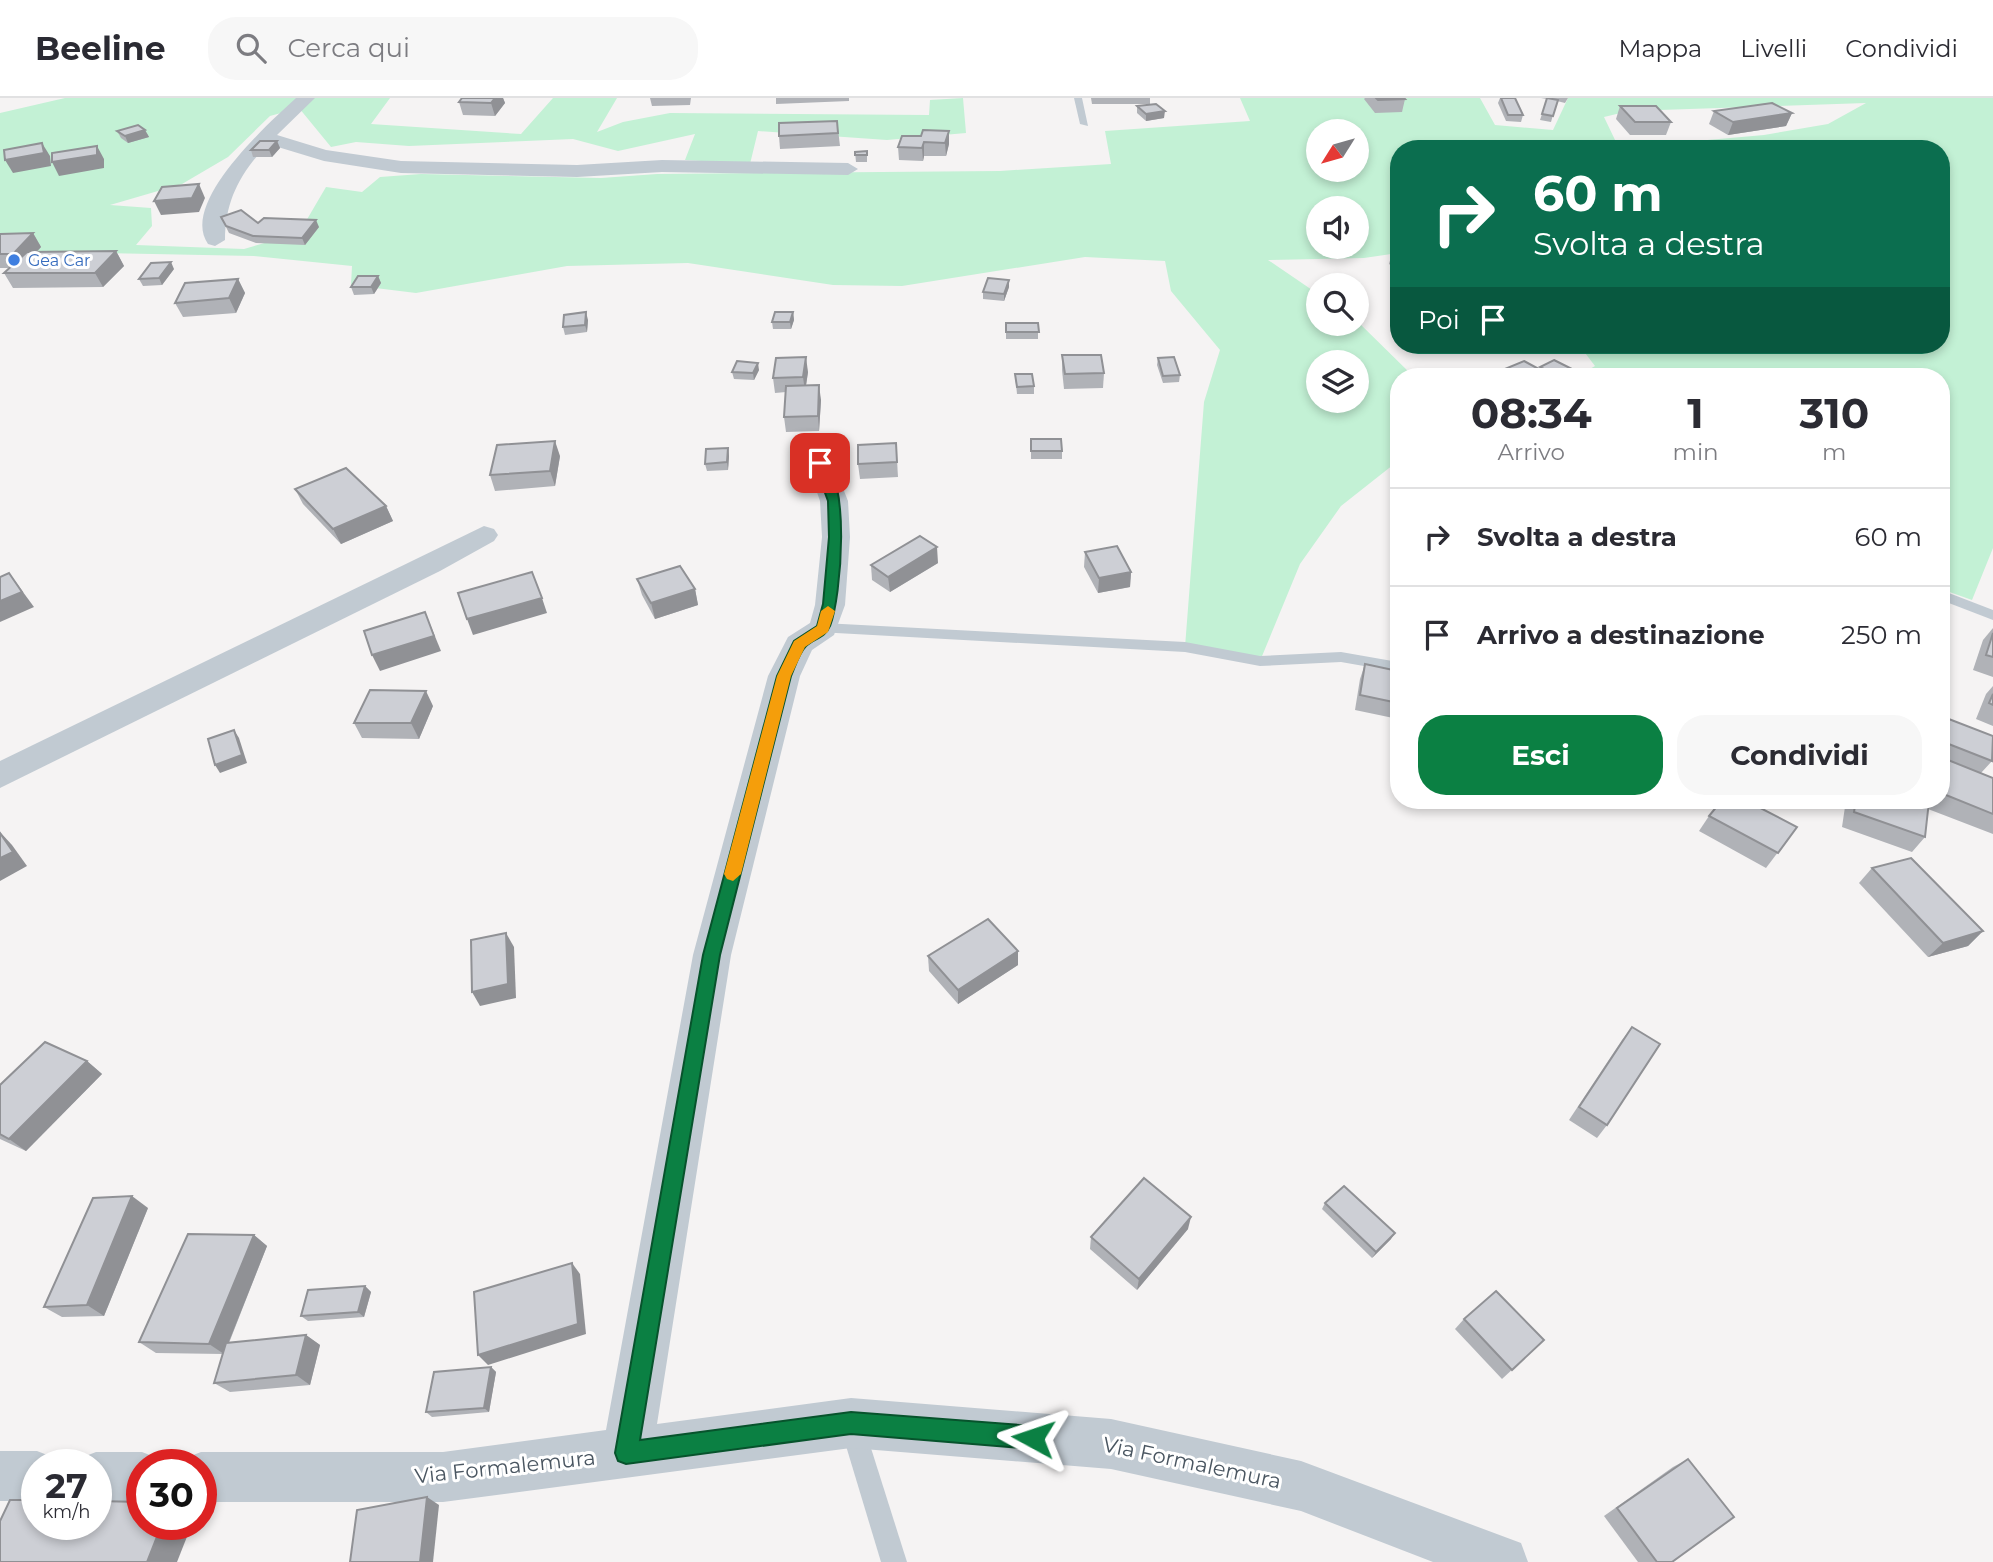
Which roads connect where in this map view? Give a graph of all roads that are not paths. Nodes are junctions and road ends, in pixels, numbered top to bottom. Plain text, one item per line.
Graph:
1 (306, 98) edge
2 (1078, 98) edge
3 (1085, 124) dead end
4 (267, 138) junction
5 (848, 169) dead end
6 (215, 240) dead end
7 (820, 463) dead end
8 (484, 535) dead end
9 (1950, 598) edge
10 (1993, 615) edge
11 (823, 628) junction
12 (1390, 666) edge
13 (0, 776) edge
14 (851, 1423) junction
15 (626, 1453) junction
16 (0, 1476) edge
17 (21, 1476) edge
18 (217, 1477) edge
19 (894, 1562) edge
20 (1502, 1562) edge

1 - 4 street
2 - 3 lane
4 - 5 street
4 - 6 street
7 - 11 street
8 - 13 street
9 - 10 lane
11 - 12 lane
11 - 15 street
14 - 15 street, Via Formalemura
14 - 19 lane
14 - 20 street, Via Formalemura
15 - 18 street, Via Formalemura
16 - 17 street

